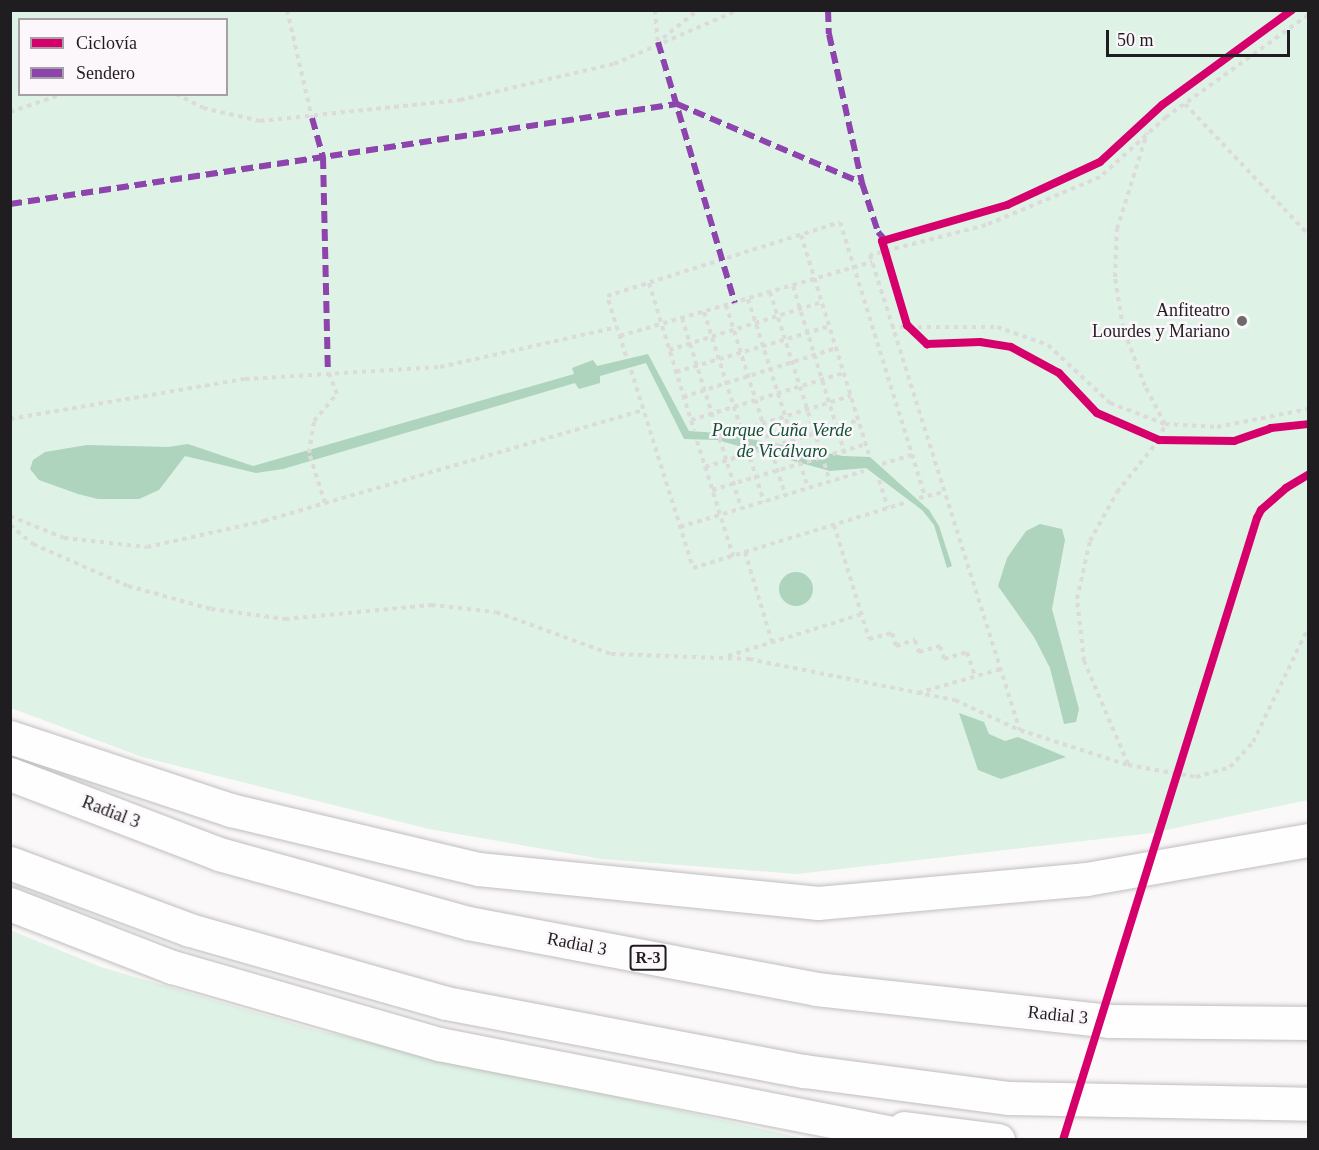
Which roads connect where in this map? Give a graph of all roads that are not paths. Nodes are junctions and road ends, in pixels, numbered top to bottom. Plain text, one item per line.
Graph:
1 (10, 737) edge
2 (10, 774) edge
3 (1308, 840) edge
4 (10, 863) edge
5 (10, 904) edge
6 (1308, 1023) edge
7 (1308, 1104) edge
8 (795, 1115) junction
9 (927, 1140) edge
10 (998, 1140) edge

1 - 3 highway
2 - 6 highway, Radial 3 / R-3
4 - 7 highway
5 - 8 highway
8 - 9 highway
8 - 10 highway

